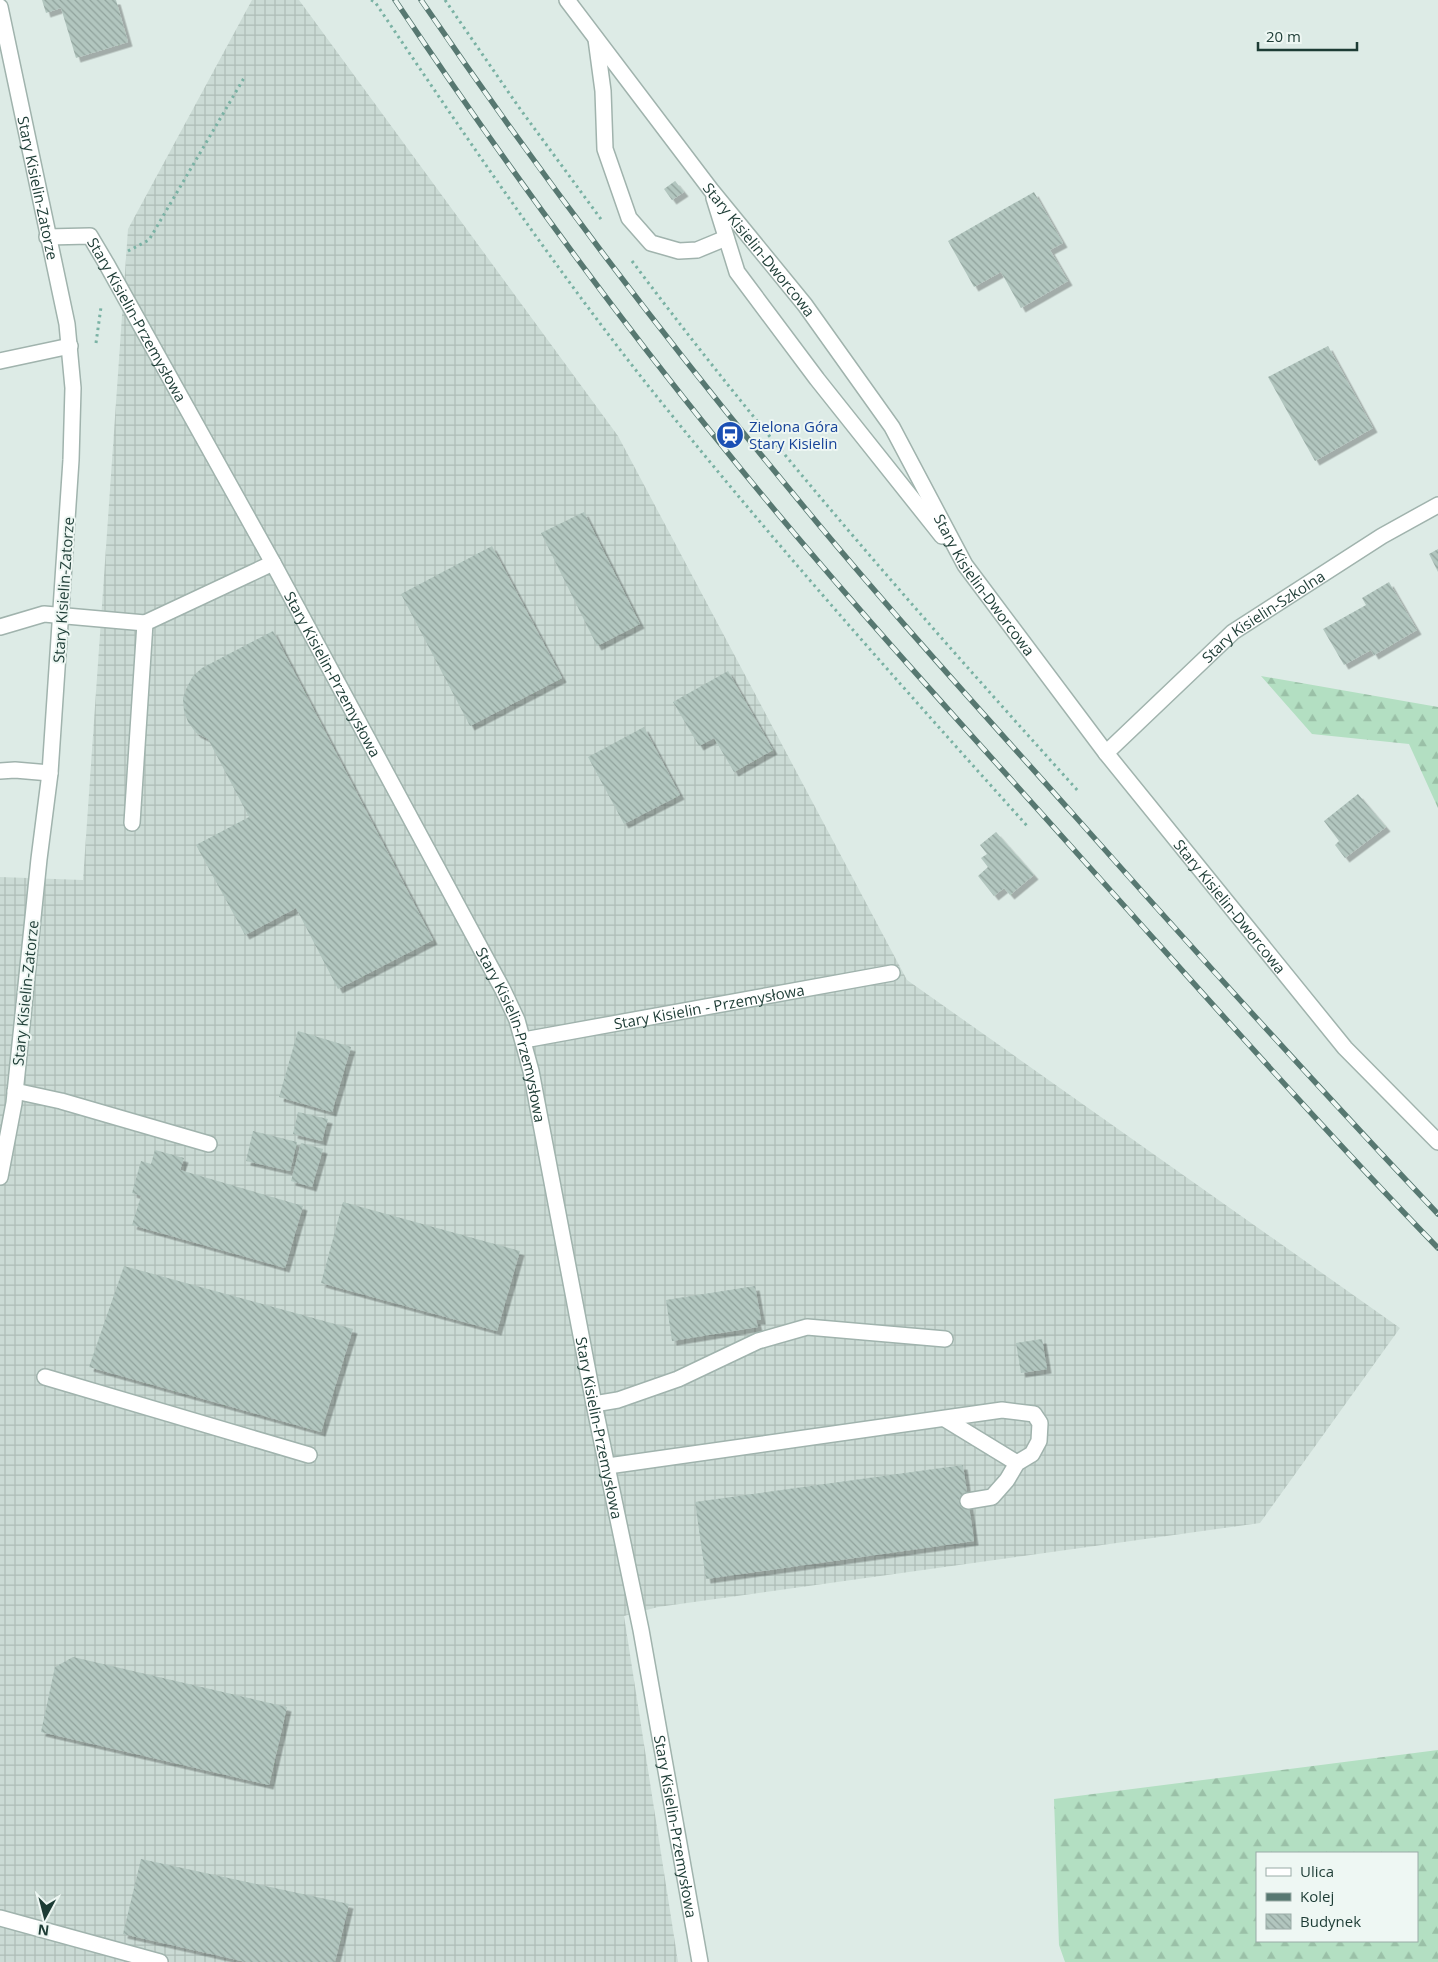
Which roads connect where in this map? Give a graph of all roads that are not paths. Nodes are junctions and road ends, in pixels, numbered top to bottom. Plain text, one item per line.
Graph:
1 (567, 0) edge
2 (0, 7) edge
3 (595, 37) junction
4 (711, 190) junction
5 (47, 237) junction
6 (726, 238) junction
7 (70, 346) junction
8 (0, 361) edge
9 (1438, 505) edge
10 (273, 563) junction
11 (965, 565) junction
12 (61, 615) junction
13 (145, 623) junction
14 (0, 627) edge
15 (1106, 753) junction
16 (0, 771) edge
17 (50, 773) junction
18 (132, 822) dead end
19 (892, 972) dead end
20 (524, 1040) junction
21 (10, 1099) edge
22 (1438, 1142) edge
23 (209, 1144) dead end
24 (0, 1176) edge
25 (945, 1339) dead end
26 (45, 1377) dead end
27 (594, 1404) junction
28 (945, 1419) junction
29 (309, 1455) dead end
30 (1018, 1463) junction
31 (608, 1466) junction
32 (968, 1500) dead end
33 (0, 1918) edge
34 (160, 1962) edge
35 (700, 1962) edge

1 - 3 street, Stary Kisielin-Dworcowa
2 - 5 street, Stary Kisielin-Zatorze
3 - 4 street, Stary Kisielin-Dworcowa
3 - 6 street
4 - 6 street
4 - 11 street, Stary Kisielin-Dworcowa
5 - 7 street, Stary Kisielin-Zatorze
5 - 10 street, Stary Kisielin-Przemysłowa
6 - 11 street
7 - 8 street
7 - 12 street, Stary Kisielin-Zatorze
9 - 15 street, Stary Kisielin-Szkolna
10 - 13 street
10 - 20 street, Stary Kisielin-Przemysłowa
11 - 15 street, Stary Kisielin-Dworcowa
12 - 13 street
12 - 14 street
12 - 17 street, Stary Kisielin-Zatorze
13 - 18 street
15 - 22 street, Stary Kisielin-Dworcowa
16 - 17 street
17 - 21 street, Stary Kisielin-Zatorze
19 - 20 street, Stary Kisielin - Przemysłowa
20 - 27 street, Stary Kisielin-Przemysłowa
21 - 23 street
21 - 24 street, Stary Kisielin-Zatorze
25 - 27 street
26 - 29 street
27 - 31 street, Stary Kisielin-Przemysłowa
28 - 30 street
28 - 30 street
28 - 31 street
30 - 32 street
31 - 35 street, Stary Kisielin-Przemysłowa
33 - 34 street

